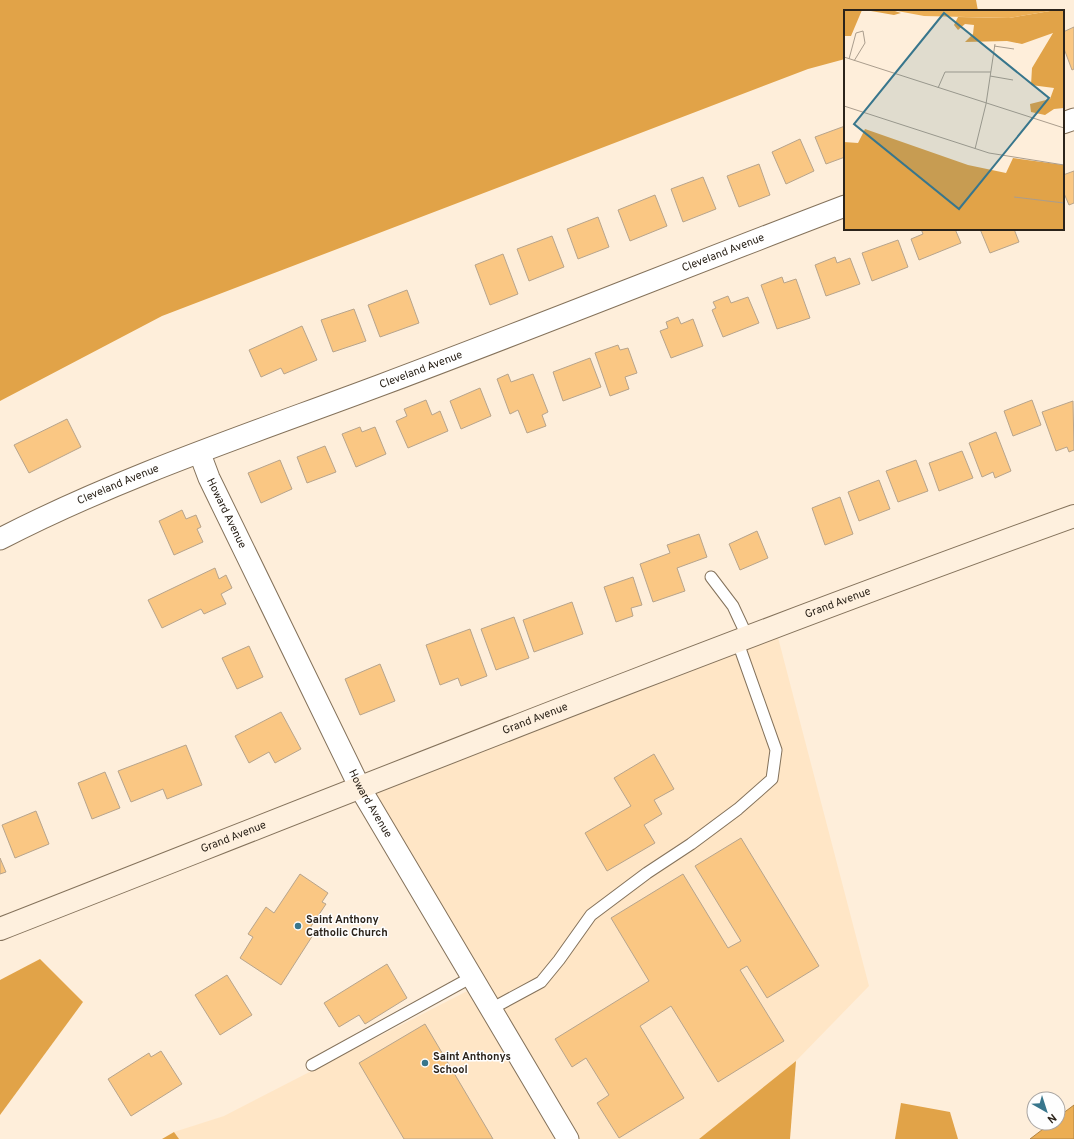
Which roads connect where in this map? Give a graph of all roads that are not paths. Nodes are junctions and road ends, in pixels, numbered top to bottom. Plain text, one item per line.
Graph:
1 (1074, 119) edge
2 (1064, 124) edge
3 (844, 206) edge
4 (200, 454) junction
5 (1074, 516) edge
6 (0, 539) edge
7 (711, 577) dead end
8 (742, 638) junction
9 (360, 788) junction
10 (0, 929) edge
11 (472, 976) junction
12 (491, 1009) junction
13 (312, 1065) dead end
14 (568, 1139) edge

1 - 2 street
3 - 4 street, Cleveland Avenue
4 - 6 street, Cleveland Avenue
4 - 9 street, Howard Avenue
5 - 8 street, Grand Avenue
7 - 8 lane
8 - 9 street, Grand Avenue
8 - 12 lane
9 - 10 street, Grand Avenue
9 - 11 street, Howard Avenue
11 - 12 street, Howard Avenue
11 - 13 lane
12 - 14 street, Howard Avenue

